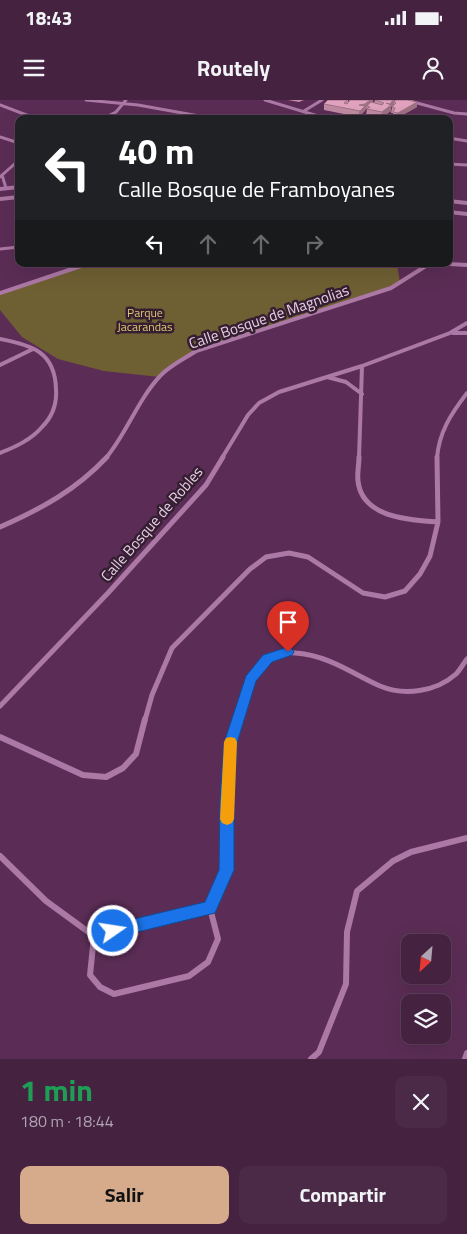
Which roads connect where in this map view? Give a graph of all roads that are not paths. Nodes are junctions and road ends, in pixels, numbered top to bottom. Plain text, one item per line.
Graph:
1 (86, 100) edge
2 (126, 100) edge
3 (265, 100) edge
4 (322, 100) edge
5 (406, 100) edge
6 (123, 104) junction
7 (0, 105) edge
8 (304, 111) junction
9 (467, 114) edge
10 (26, 115) edge
11 (110, 115) edge
12 (191, 115) edge
13 (316, 115) edge
14 (0, 137) edge
15 (453, 139) edge
16 (15, 142) edge
17 (467, 142) edge
18 (15, 164) edge
19 (453, 164) edge
20 (467, 165) edge
21 (1, 176) edge
22 (3, 188) edge
23 (15, 197) edge
24 (0, 199) edge
25 (453, 202) edge
26 (467, 203) edge
27 (453, 212) edge
28 (467, 214) edge
29 (15, 247) edge
30 (0, 249) edge
31 (453, 264) edge
32 (467, 265) edge
33 (78, 267) edge
34 (424, 267) edge
35 (0, 293) edge
36 (467, 323) edge
37 (450, 333) junction
38 (467, 333) edge
39 (0, 339) edge
40 (33, 349) junction
41 (0, 365) edge
42 (362, 366) junction
43 (327, 377) junction
44 (362, 394) junction
45 (467, 394) edge
46 (0, 453) edge
47 (438, 522) junction
48 (0, 527) edge
49 (467, 658) edge
50 (0, 706) edge
51 (0, 737) edge
52 (467, 838) edge
53 (0, 856) edge
54 (210, 908) junction
55 (94, 936) junction
56 (467, 1053) edge
57 (311, 1059) edge
58 (465, 1059) edge

1 - 6 street
2 - 6 street
3 - 8 street
4 - 8 street
5 - 9 street
6 - 11 street
6 - 12 street
7 - 10 street
8 - 13 street
14 - 16 street
15 - 17 street
18 - 21 street
19 - 20 street
21 - 22 street
23 - 24 main road
25 - 26 main road
27 - 28 main road
29 - 30 street
31 - 32 street
33 - 35 street
34 - 48 street, Calle Bosque de Magnolias
36 - 37 street, Calle Bosque de Robles
37 - 38 street
37 - 42 street, Calle Bosque de Robles
39 - 40 street
40 - 41 street
40 - 46 street
42 - 43 street, Calle Bosque de Robles
42 - 44 street
43 - 44 street
43 - 50 street, Calle Bosque de Robles
44 - 47 street
45 - 47 street
47 - 51 street
49 - 54 street
52 - 57 street
53 - 55 street
54 - 55 street
54 - 55 street
56 - 58 street

